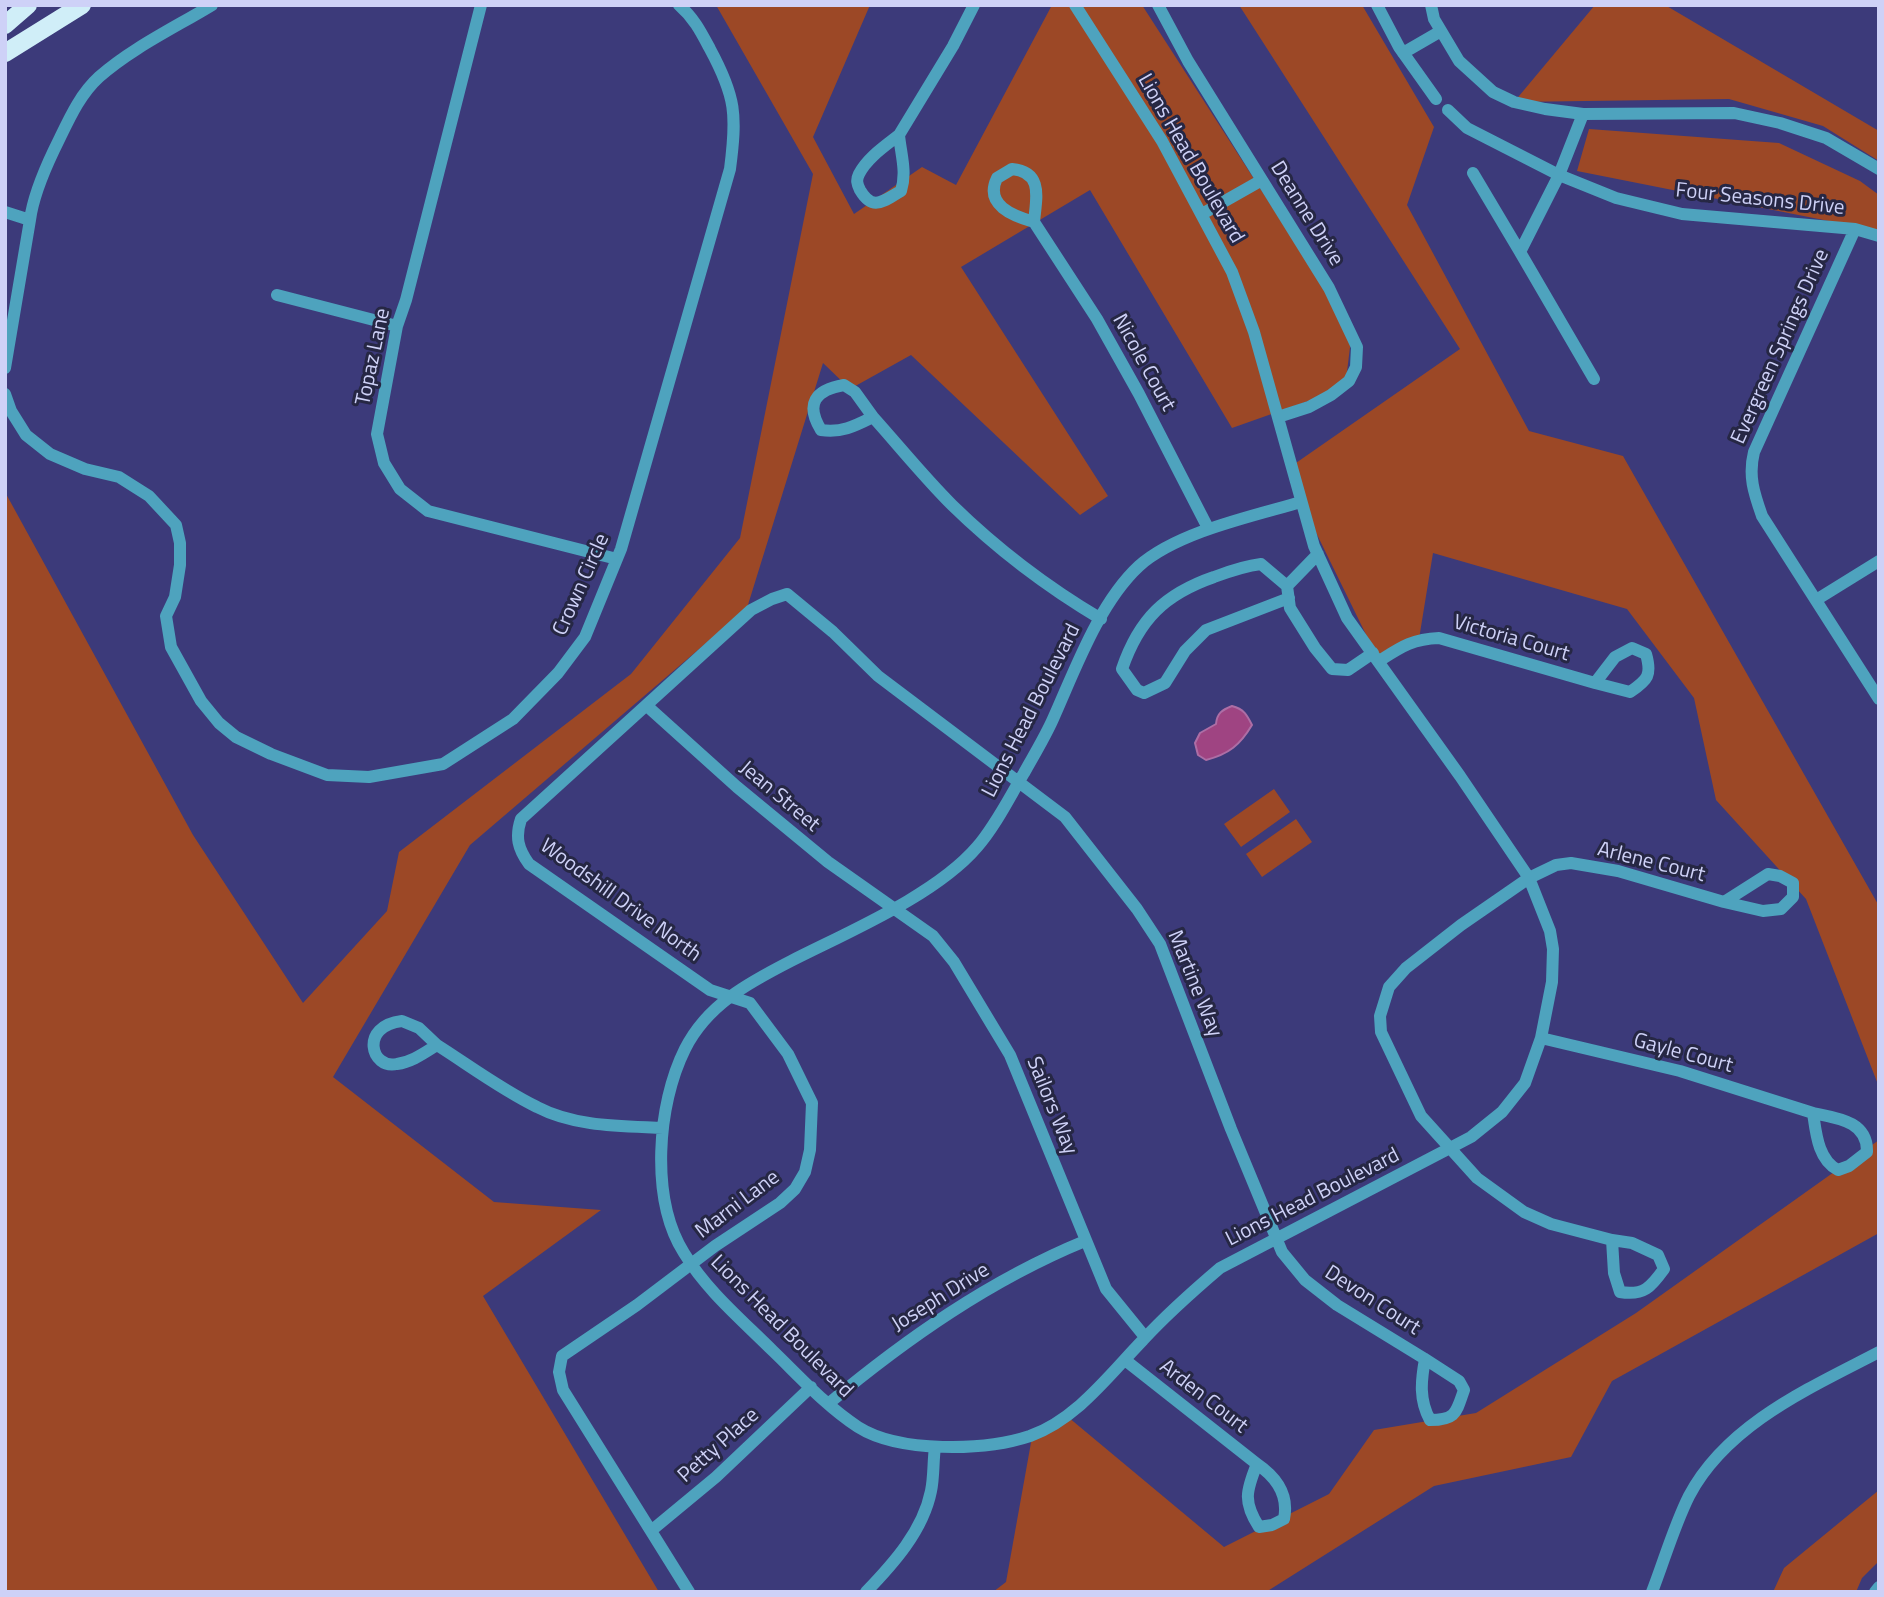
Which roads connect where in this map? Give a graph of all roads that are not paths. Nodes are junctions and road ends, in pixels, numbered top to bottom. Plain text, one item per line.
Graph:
1 (16, 5) edge
2 (28, 5) edge
3 (82, 5) edge
4 (212, 5) edge
5 (481, 5) edge
6 (679, 5) edge
7 (974, 5) edge
8 (1075, 5) edge
9 (1158, 5) edge
10 (1377, 5) edge
11 (1431, 5) edge
12 (5, 12) edge
13 (5, 24) edge
14 (1441, 31) junction
15 (5, 53) edge
16 (1404, 53) junction
17 (1436, 99) dead end
18 (1448, 110) dead end
19 (1583, 114) junction
20 (899, 135) junction
21 (1879, 169) edge
22 (1473, 173) dead end
23 (1559, 175) junction
24 (1262, 180) junction
25 (5, 212) edge
26 (1202, 214) junction
27 (30, 220) junction
28 (1034, 222) dead end
29 (1856, 229) junction
30 (1879, 236) edge
31 (1520, 252) junction
32 (277, 295) dead end
33 (397, 326) junction
34 (5, 368) edge
35 (1594, 379) dead end
36 (5, 394) edge
37 (873, 417) junction
38 (1278, 417) junction
39 (1301, 502) junction
40 (1208, 528) junction
41 (1318, 554) junction
42 (617, 559) junction
43 (1879, 561) edge
44 (1288, 592) junction
45 (1816, 600) junction
46 (1101, 619) junction
47 (1376, 657) junction
48 (1595, 683) dead end
49 (1879, 699) edge
50 (647, 706) junction
51 (1018, 783) junction
52 (1529, 878) junction
53 (1724, 902) junction
54 (894, 907) junction
55 (729, 996) junction
56 (1541, 1038) junction
57 (437, 1045) junction
58 (1814, 1113) junction
59 (663, 1128) junction
60 (1450, 1149) junction
61 (1276, 1239) junction
62 (1612, 1240) junction
63 (1085, 1241) junction
64 (691, 1264) junction
65 (1145, 1338) junction
66 (1879, 1352) edge
67 (1425, 1359) junction
68 (1125, 1360) junction
69 (811, 1387) junction
70 (828, 1404) junction
71 (935, 1447) junction
72 (1256, 1464) junction
73 (652, 1530) junction
74 (1879, 1587) edge
75 (689, 1592) edge
76 (866, 1592) edge
77 (1652, 1592) edge
78 (1875, 1592) edge

1 - 12 main road
2 - 13 main road
3 - 15 main road
4 - 27 street
5 - 33 street, Topaz Lane
6 - 42 street, Crown Circle
7 - 20 street
8 - 26 street, Lions Head Boulevard
9 - 24 street, Deanne Drive
10 - 16 street
11 - 14 street
14 - 16 street
14 - 19 street
16 - 17 street
18 - 23 street, Four Seasons Drive
19 - 21 street
19 - 23 street
20 - 20 street
22 - 31 street
23 - 29 street, Four Seasons Drive
23 - 31 street
24 - 26 street
24 - 38 street, Deanne Drive
25 - 27 street
26 - 38 street, Lions Head Boulevard
27 - 34 street
28 - 40 street, Nicole Court
29 - 30 street, Four Seasons Drive
29 - 45 street, Evergreen Springs Drive
31 - 35 street
32 - 33 street
33 - 42 street, Topaz Lane
36 - 42 street, Crown Circle
37 - 37 street
37 - 46 street
38 - 39 street, Lions Head Boulevard
39 - 40 street, Lions Head Boulevard
39 - 41 street, Lions Head Boulevard
40 - 46 street, Lions Head Boulevard
41 - 44 street
41 - 47 street, Lions Head Boulevard
43 - 45 street
44 - 44 street
44 - 47 street, Victoria Court
45 - 49 street, Evergreen Springs Drive
46 - 51 street, Lions Head Boulevard
47 - 48 street, Victoria Court
47 - 52 street, Lions Head Boulevard
50 - 51 street, Woodshill Drive North
50 - 54 street, Jean Street
50 - 55 street, Woodshill Drive North
51 - 54 street, Lions Head Boulevard
51 - 61 street, Martine Way
52 - 53 street, Arlene Court
52 - 56 street, Lions Head Boulevard
52 - 60 street, Arlene Court
53 - 53 street, Arlene Court
54 - 55 street, Lions Head Boulevard
54 - 63 street, Sailors Way
55 - 59 street, Lions Head Boulevard
55 - 64 street, Marni Lane
56 - 58 street, Gayle Court
56 - 60 street, Lions Head Boulevard
57 - 57 street
57 - 59 street
58 - 58 street, Gayle Court
59 - 64 street, Lions Head Boulevard
60 - 61 street, Lions Head Boulevard
60 - 62 street
61 - 65 street, Lions Head Boulevard
61 - 67 street, Devon Court
62 - 62 street
63 - 65 street, Sailors Way
63 - 70 street, Joseph Drive
64 - 69 street, Lions Head Boulevard
64 - 73 street, Marni Lane
65 - 68 street, Lions Head Boulevard
66 - 77 street
67 - 67 street, Devon Court
68 - 71 street, Lions Head Boulevard
68 - 72 street, Arden Court
69 - 70 street, Lions Head Boulevard
69 - 73 street, Petty Place
70 - 71 street, Lions Head Boulevard
71 - 76 street
72 - 72 street, Arden Court
73 - 75 street, Marni Lane
74 - 78 street

